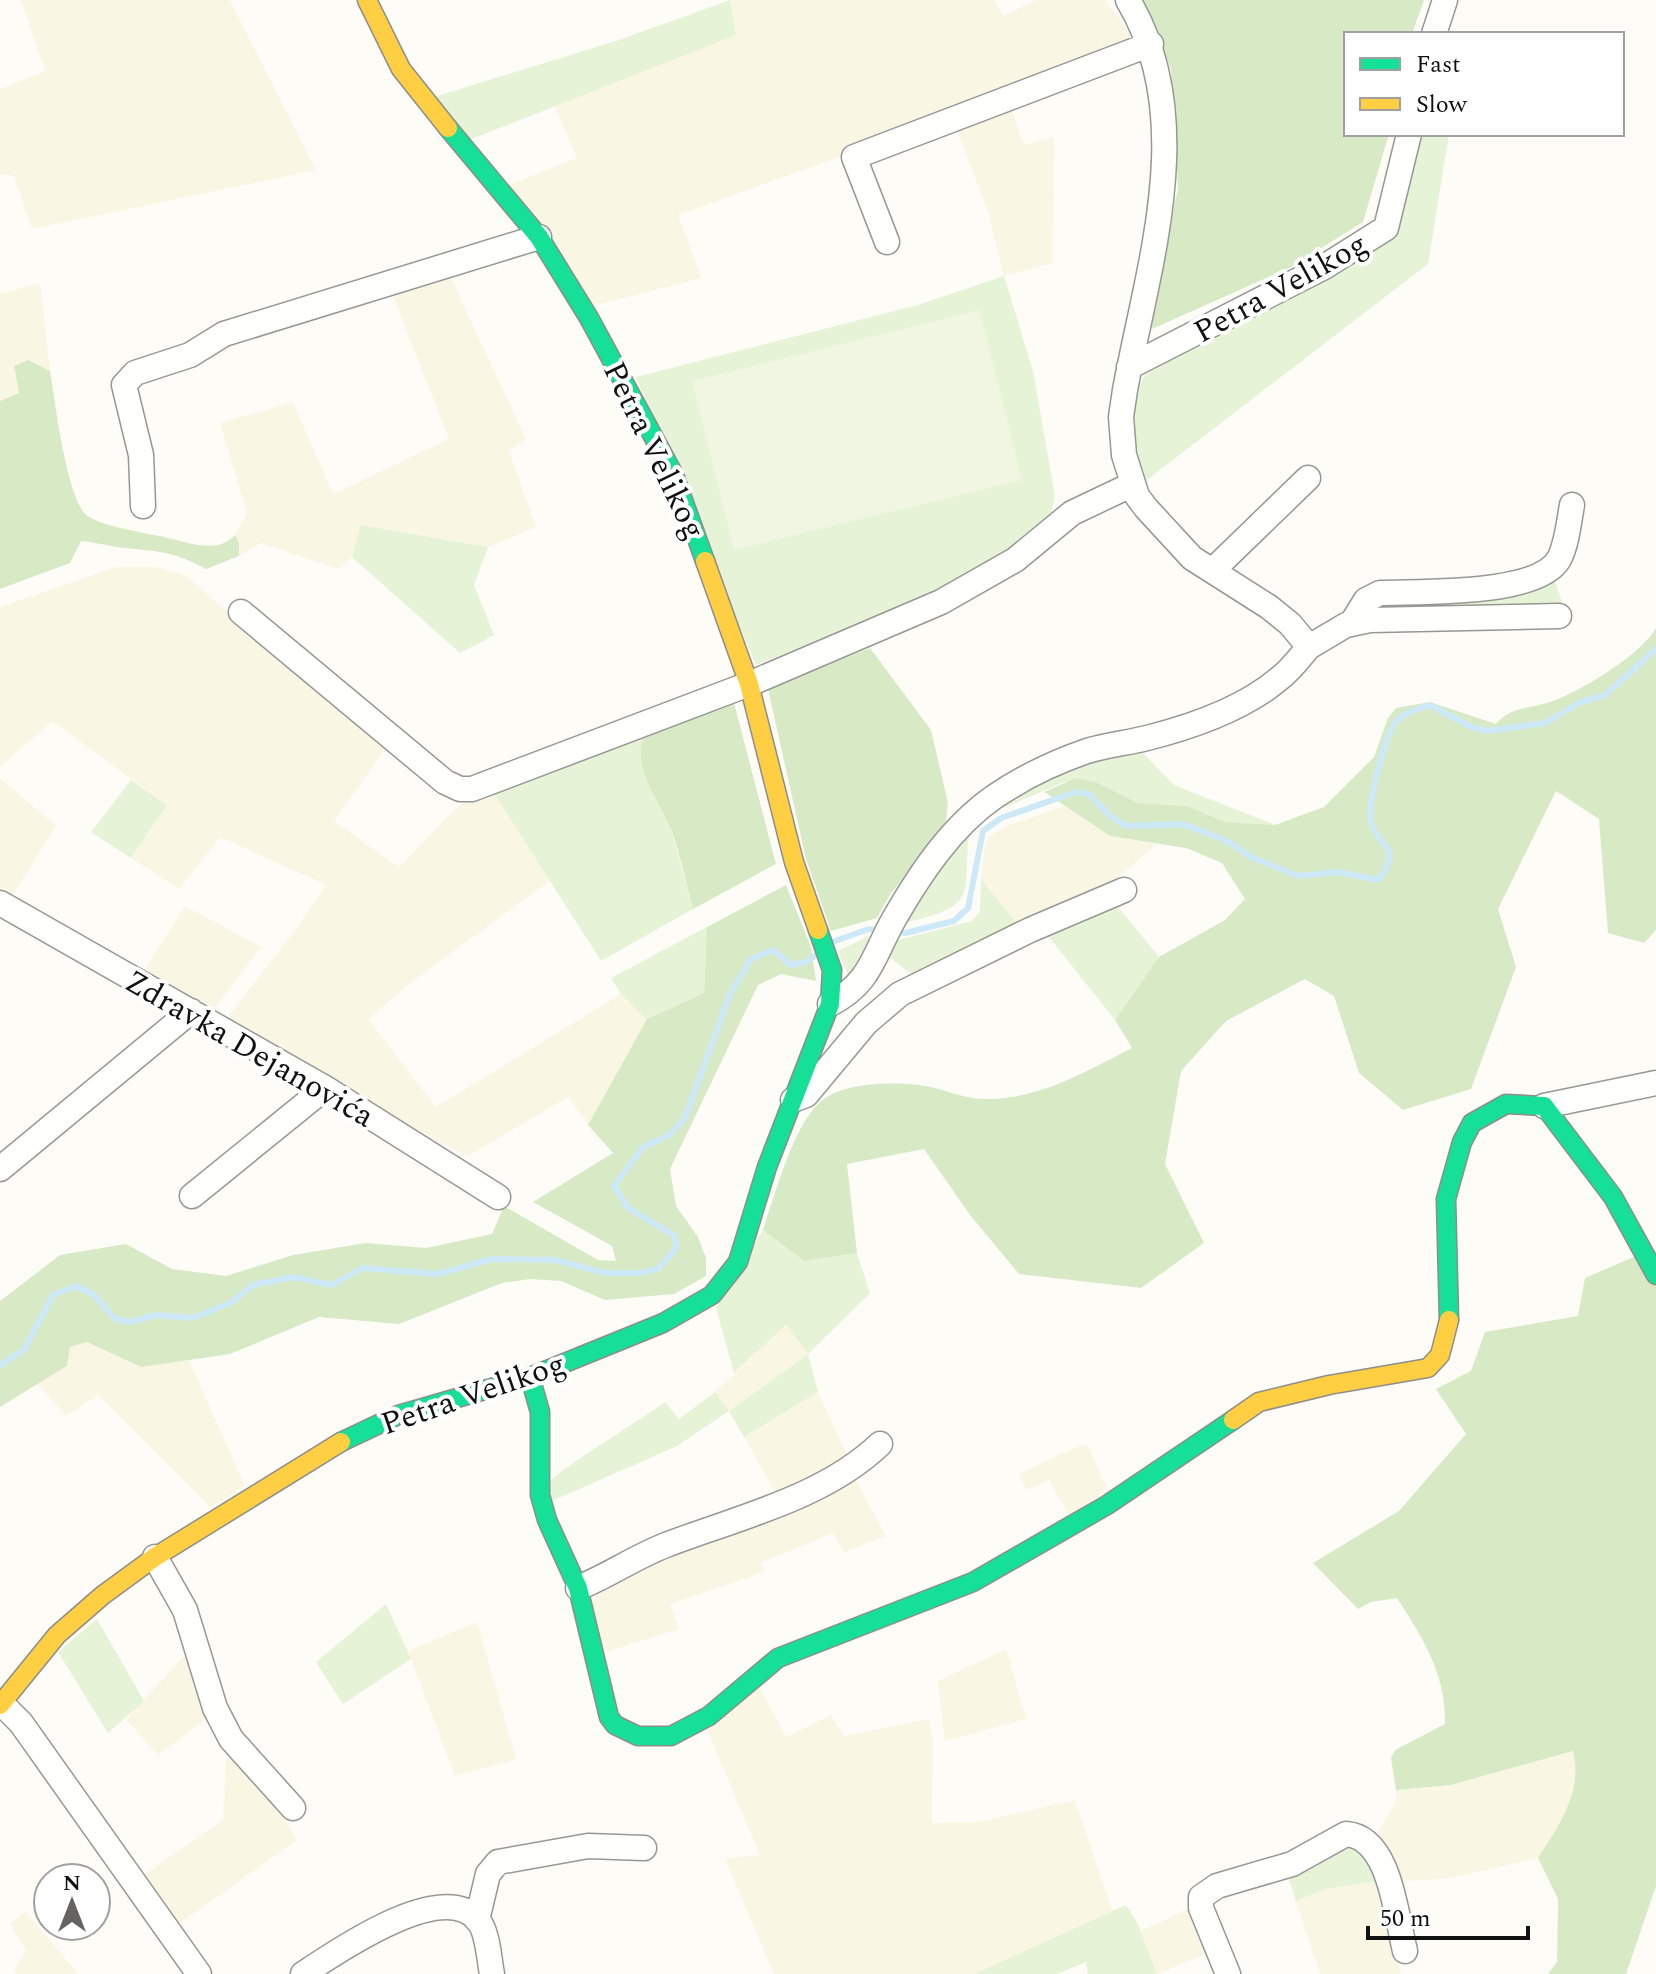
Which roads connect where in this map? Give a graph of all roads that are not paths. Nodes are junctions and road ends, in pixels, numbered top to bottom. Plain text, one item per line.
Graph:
1 (367, 0) edge
2 (1128, 0) edge
3 (1445, 0) edge
4 (1435, 32) edge
5 (1151, 44) junction
6 (1409, 136) edge
7 (539, 237) junction
8 (887, 242) dead end
9 (1129, 367) junction
10 (1308, 478) dead end
11 (1133, 484) junction
12 (1572, 505) dead end
13 (143, 506) dead end
14 (1213, 570) junction
15 (241, 612) dead end
16 (1559, 616) dead end
17 (1351, 624) junction
18 (1309, 647) junction
19 (749, 684) junction
20 (1124, 890) dead end
21 (0, 903) edge
22 (830, 1004) junction
23 (191, 1011) junction
24 (1656, 1083) edge
25 (325, 1088) junction
26 (793, 1100) junction
27 (1544, 1106) junction
28 (0, 1169) edge
29 (192, 1196) dead end
30 (498, 1197) dead end
31 (1656, 1275) edge
32 (530, 1377) junction
33 (880, 1444) dead end
34 (155, 1557) junction
35 (578, 1588) junction
36 (0, 1704) edge
37 (293, 1808) dead end
38 (644, 1848) dead end
39 (477, 1920) junction
40 (1405, 1951) dead end
41 (199, 1974) edge
42 (303, 1974) edge
43 (492, 1974) edge
44 (1228, 1974) edge

1 - 7 street, Petra Velikog
2 - 5 street, Petra Velikog
3 - 4 street
5 - 8 street
5 - 9 street, Petra Velikog
6 - 9 street, Petra Velikog
7 - 13 street
7 - 19 street, Petra Velikog
9 - 11 street, Petra Velikog
10 - 14 street
11 - 14 street, Petra Velikog
11 - 19 street
12 - 17 street
14 - 18 street, Petra Velikog
15 - 19 street
16 - 17 street
17 - 18 street
18 - 22 street
19 - 22 street, Petra Velikog
20 - 26 street
21 - 23 street, Zdravka Dejanovića
22 - 26 street, Petra Velikog
23 - 25 street, Zdravka Dejanovića
23 - 28 street
24 - 27 street
25 - 29 street
25 - 30 street, Zdravka Dejanovića
26 - 32 street, Petra Velikog
27 - 31 street
27 - 35 street
32 - 34 street, Petra Velikog
32 - 35 street
33 - 35 street
34 - 36 street, Petra Velikog
34 - 37 street
36 - 41 street
38 - 39 street
39 - 42 street
39 - 43 street
40 - 44 street

